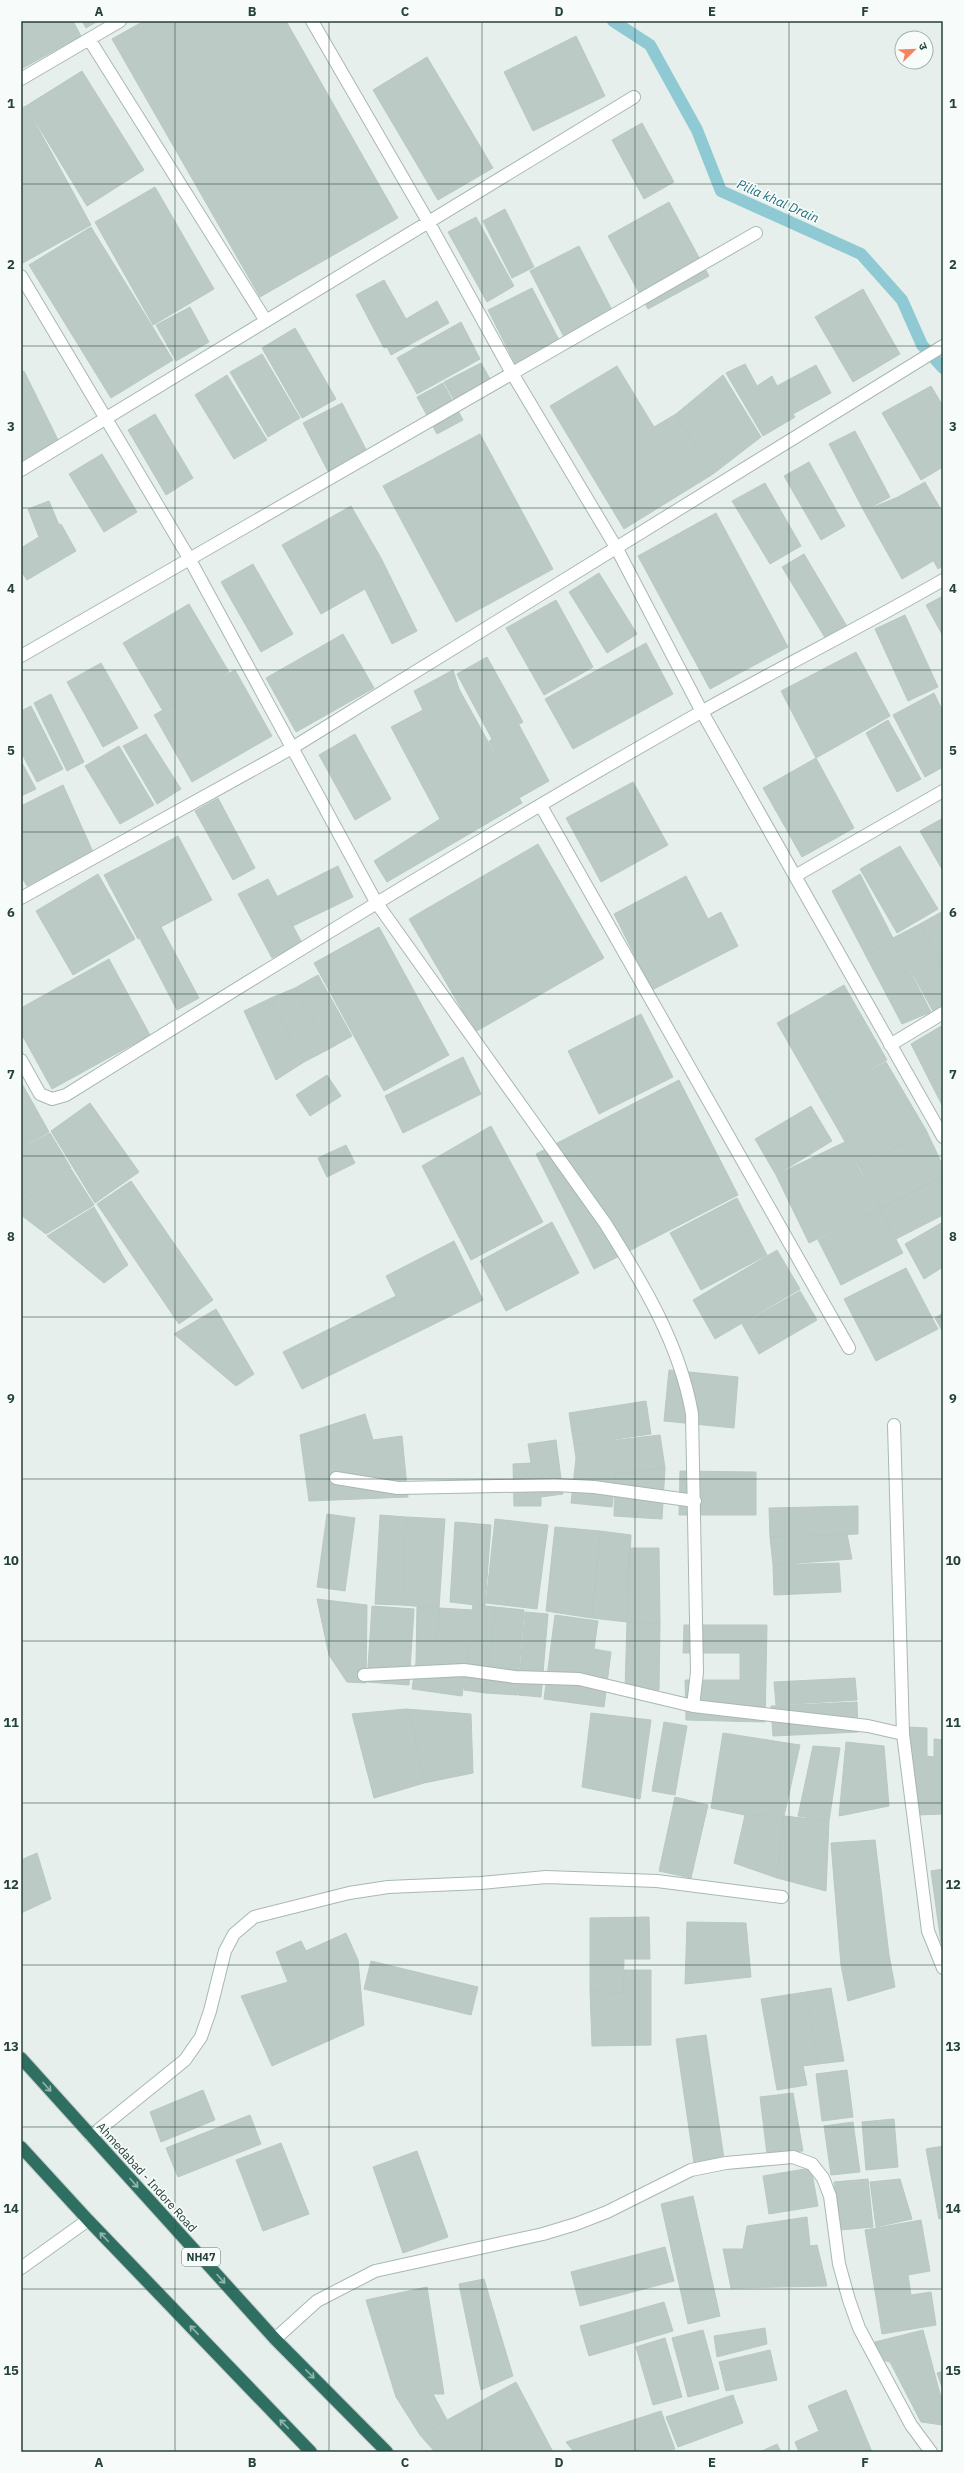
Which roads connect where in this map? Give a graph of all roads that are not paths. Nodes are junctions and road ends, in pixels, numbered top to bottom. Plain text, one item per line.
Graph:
1 (120, 21) edge
2 (312, 21) edge
3 (89, 39) junction
4 (21, 79) edge
5 (634, 97) dead end
6 (429, 223) junction
7 (756, 233) dead end
8 (21, 276) edge
9 (266, 322) junction
10 (943, 346) edge
11 (512, 373) junction
12 (108, 419) junction
13 (21, 470) edge
14 (617, 549) junction
15 (189, 558) junction
16 (943, 580) edge
17 (21, 656) edge
18 (702, 712) junction
19 (292, 748) junction
20 (943, 791) edge
21 (541, 806) junction
22 (795, 876) junction
23 (21, 898) edge
24 (376, 902) junction
25 (943, 1012) edge
26 (890, 1045) junction
27 (21, 1060) edge
28 (943, 1138) edge
29 (849, 1348) dead end
30 (894, 1425) dead end
31 (336, 1478) dead end
32 (694, 1501) junction
33 (364, 1675) dead end
34 (693, 1706) junction
35 (903, 1734) junction
36 (782, 1897) dead end
37 (939, 1950) edge
38 (943, 1968) edge
39 (21, 2058) edge
40 (91, 2136) junction
41 (21, 2147) edge
42 (88, 2220) junction
43 (21, 2268) edge
44 (275, 2339) junction
45 (311, 2452) edge
46 (387, 2452) edge
47 (931, 2452) edge

1 - 3 street
2 - 6 street
3 - 4 street
3 - 9 street
5 - 6 street
6 - 9 street
6 - 11 street
7 - 11 street
8 - 12 street
9 - 12 street
10 - 14 street
11 - 14 street
11 - 15 street
12 - 13 street
12 - 15 street
14 - 18 street
14 - 19 street
15 - 17 street
15 - 19 street
16 - 18 street
18 - 21 street
18 - 22 street
19 - 23 street
19 - 24 street
20 - 22 street
21 - 24 street
21 - 29 street
22 - 26 street
24 - 27 street
24 - 32 street
25 - 26 street
26 - 28 street
30 - 35 street
31 - 32 street
32 - 34 street
33 - 34 street
34 - 35 street
35 - 37 street
36 - 40 street
37 - 38 street
39 -> 40 highway, Ahmedabad - Indore Road / NH47
40 -> 44 highway, Ahmedabad - Indore Road / NH47
41 - 42 highway
42 - 43 street
45 -> 42 highway
44 -> 46 highway, Ahmedabad - Indore Road / NH47
44 - 47 street

